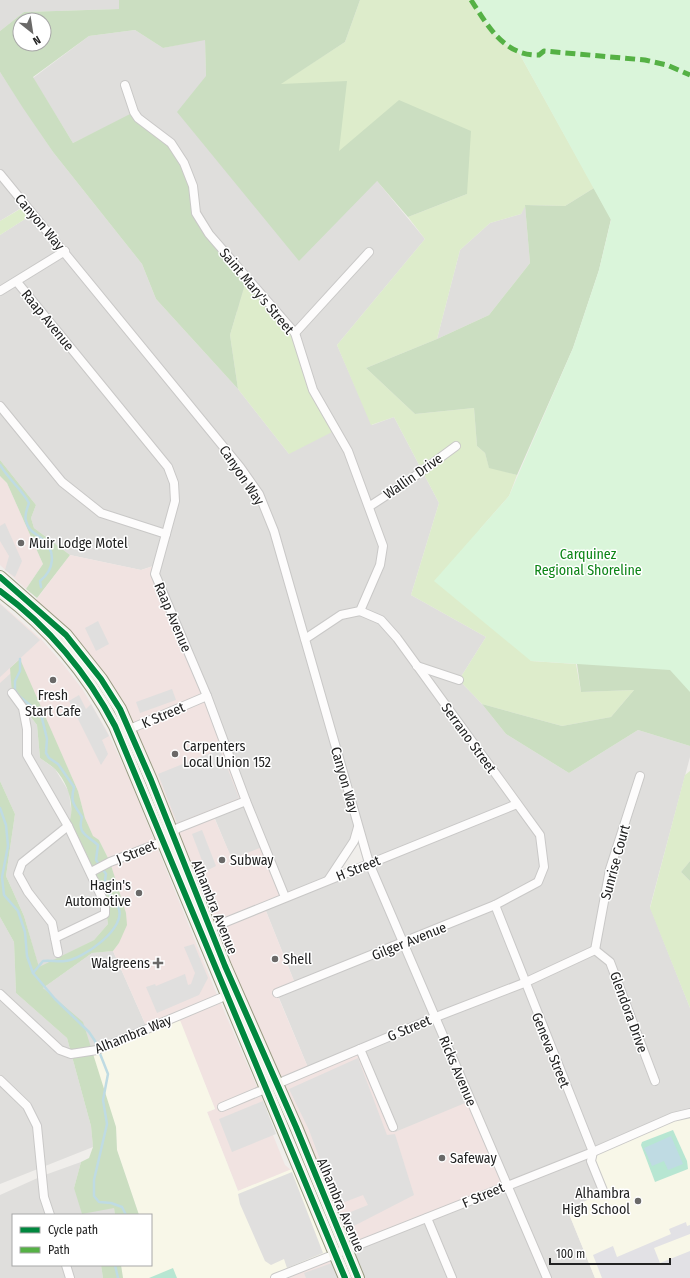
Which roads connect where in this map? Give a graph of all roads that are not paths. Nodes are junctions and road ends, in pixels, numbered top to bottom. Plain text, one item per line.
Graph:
1 (125, 85) dead end
2 (0, 174) edge
3 (65, 251) junction
4 (369, 252) dead end
5 (16, 282) junction
6 (0, 291) edge
7 (295, 333) junction
8 (0, 406) edge
9 (456, 446) dead end
10 (370, 506) junction
11 (166, 534) junction
12 (0, 577) edge
13 (0, 591) edge
14 (360, 611) junction
15 (305, 638) junction
16 (417, 666) junction
17 (459, 680) dead end
18 (12, 693) dead end
19 (207, 696) junction
20 (124, 731) junction
21 (640, 776) dead end
22 (246, 801) junction
23 (517, 804) junction
24 (68, 826) junction
25 (358, 826) junction
26 (167, 837) junction
27 (369, 863) junction
28 (94, 870) junction
29 (329, 880) junction
30 (538, 882) joint
31 (285, 897) junction
32 (495, 906) junction
33 (205, 930) junction
34 (55, 938) junction
35 (402, 944) junction
36 (596, 950) junction
37 (58, 953) dead end
38 (524, 983) junction
39 (232, 993) junction
40 (0, 994) edge
41 (277, 994) dead end
42 (436, 1017) junction
43 (360, 1050) junction
44 (0, 1080) edge
45 (655, 1081) dead end
46 (272, 1087) junction
47 (222, 1107) dead end
48 (690, 1113) edge
49 (393, 1127) dead end
50 (593, 1152) junction
51 (507, 1185) junction
52 (604, 1193) dead end
53 (50, 1214) edge
54 (427, 1218) junction
55 (346, 1249) junction
56 (335, 1254) junction
57 (66, 1266) edge
58 (70, 1278) edge
59 (275, 1278) edge
60 (345, 1278) edge
61 (358, 1278) edge
62 (452, 1278) edge
63 (546, 1278) edge

1 - 7 street, Saint Mary's Street
2 - 3 street, Canyon Way
3 - 5 street
3 - 15 street, Canyon Way
4 - 7 street
5 - 6 street
5 - 11 street, Raap Avenue
7 - 10 street, Saint Mary's Street
8 - 11 street
9 - 10 street, Wallin Drive
10 - 14 street, Saint Mary's Street
11 - 19 street, Raap Avenue
12 - 20 main road, Alhambra Avenue
13 - 20 main road, Alhambra Avenue
14 - 15 street
14 - 16 street, Serrano Street
15 - 25 street, Canyon Way
16 - 17 street
16 - 23 street, Serrano Street
18 - 24 street
19 - 20 street, K Street
19 - 22 street, Raap Avenue
20 - 26 main road, Alhambra Avenue
21 - 36 street, Sunrise Court
22 - 26 street, J Street
22 - 31 street, Raap Avenue
23 - 27 street, H Street
23 - 30 street, Serrano Street
24 - 28 street
24 - 34 street
25 - 27 street, Canyon Way
25 - 29 street
26 - 28 street, J Street
26 - 33 main road, Alhambra Avenue
27 - 29 street, H Street
27 - 35 street, Ricks Avenue
28 - 34 street
29 - 31 street, H Street
30 - 32 street, Gilger Avenue
31 - 33 street, H Street
32 - 35 street, Gilger Avenue
32 - 38 street, Geneva Street
33 - 39 main road, Alhambra Avenue
34 - 37 street
35 - 41 street, Gilger Avenue
35 - 42 street, Ricks Avenue
36 - 38 street, G Street
36 - 45 street, Glendora Drive
38 - 42 street, G Street
38 - 50 street, Geneva Street
39 - 40 street, Alhambra Way
39 - 46 main road, Alhambra Avenue
42 - 43 street, G Street
42 - 51 street, Ricks Avenue
43 - 46 street, G Street
43 - 49 street
44 - 53 street
46 - 47 street, G Street
46 - 55 main road, Alhambra Avenue
46 - 56 main road, Alhambra Avenue
48 - 50 street, F Street
50 - 51 street, F Street
50 - 52 street, Geneva Street
51 - 54 street, F Street
51 - 63 street, Ricks Avenue
54 - 55 street, F Street
54 - 62 street
55 - 56 street, F Street
55 - 61 main road, Alhambra Avenue
56 - 59 street, F Street
56 - 60 main road, Alhambra Avenue
57 - 58 street

